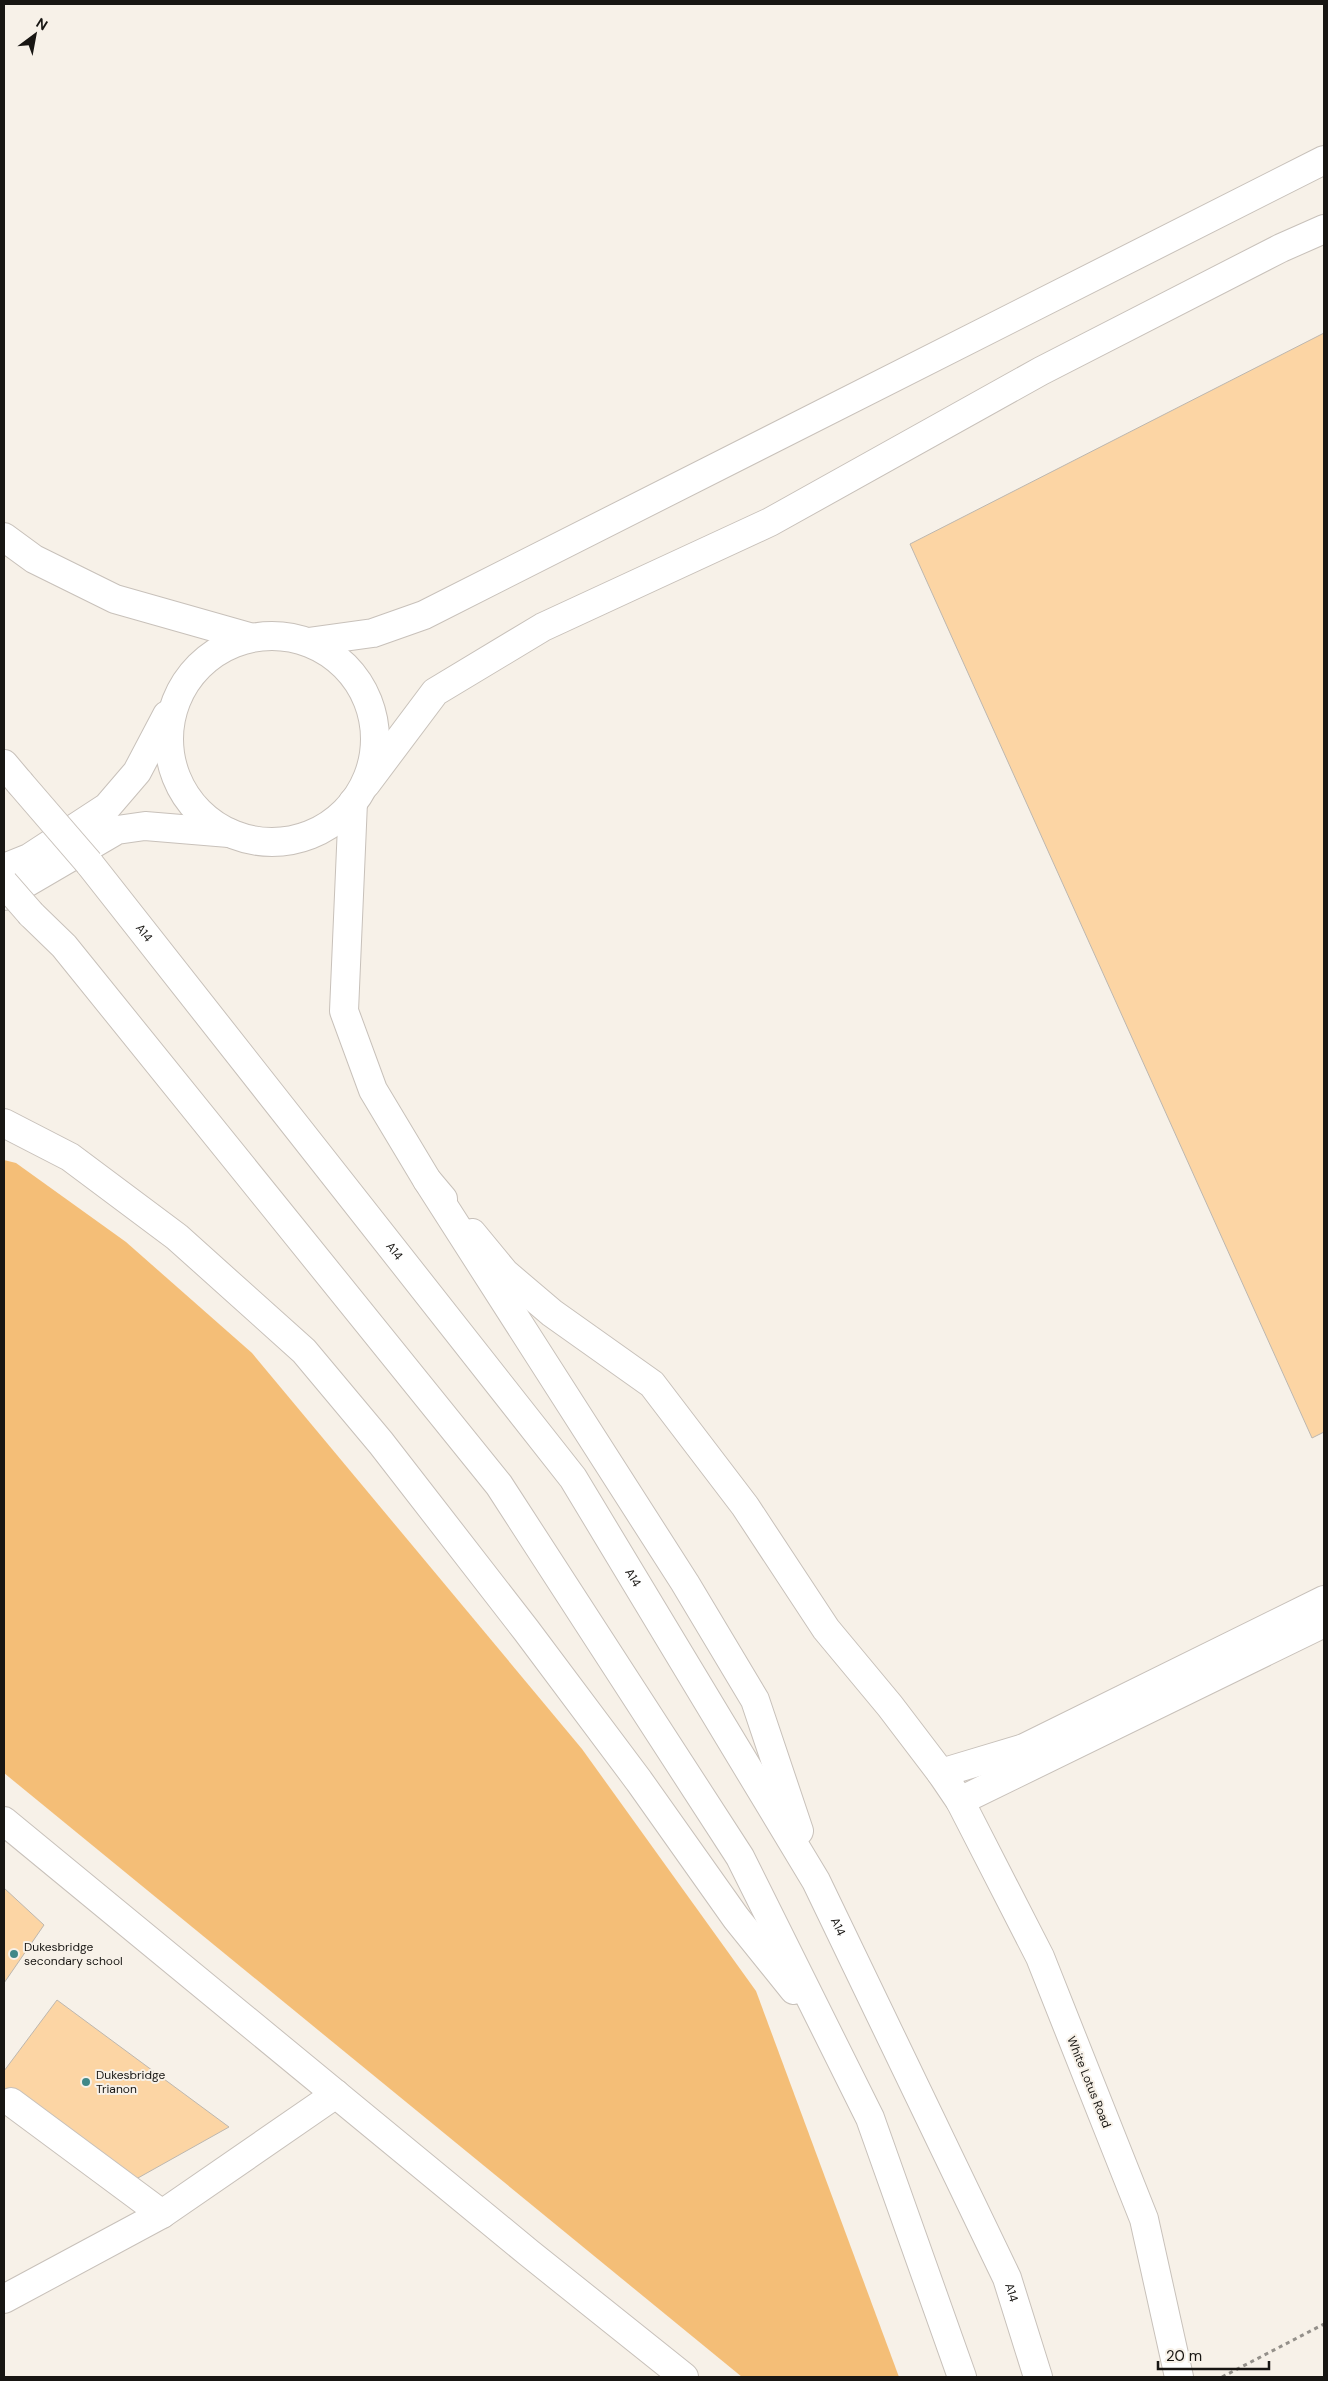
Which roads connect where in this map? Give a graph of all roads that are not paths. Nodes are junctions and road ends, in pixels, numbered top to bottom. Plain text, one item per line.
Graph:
1 (1324, 160) edge
2 (1324, 229) edge
3 (4, 537) edge
4 (249, 637) junction
5 (308, 642) junction
6 (174, 703) junction
7 (12, 774) edge
8 (360, 793) junction
9 (233, 834) junction
10 (4, 868) edge
11 (4, 883) edge
12 (4, 896) edge
13 (4, 1123) edge
14 (427, 1180) junction
15 (1324, 1600) edge
16 (1324, 1623) edge
17 (941, 1773) junction
18 (960, 1801) junction
19 (4, 1821) edge
20 (816, 1881) junction
21 (827, 2032) junction
22 (336, 2094) junction
23 (11, 2102) dead end
24 (162, 2214) junction
25 (4, 2299) edge
26 (684, 2377) edge
27 (962, 2377) edge
28 (1038, 2377) edge
29 (1179, 2377) edge

1 - 5 street
2 - 8 street
3 - 4 street
4 - 5 street
4 - 6 street
5 - 8 street
6 - 9 street
6 - 10 street
7 - 20 street, A14, bridge
8 - 9 street
8 - 14 street
9 - 12 street
11 - 21 street, bridge
13 - 21 street
14 - 17 street, White Lotus Road
14 - 20 street
15 - 17 street
16 - 18 street
17 - 18 street, White Lotus Road
18 - 29 street, White Lotus Road
19 - 22 street
20 - 28 street, A14
21 - 27 street
22 - 24 street
22 - 26 street
23 - 24 street
24 - 25 street

